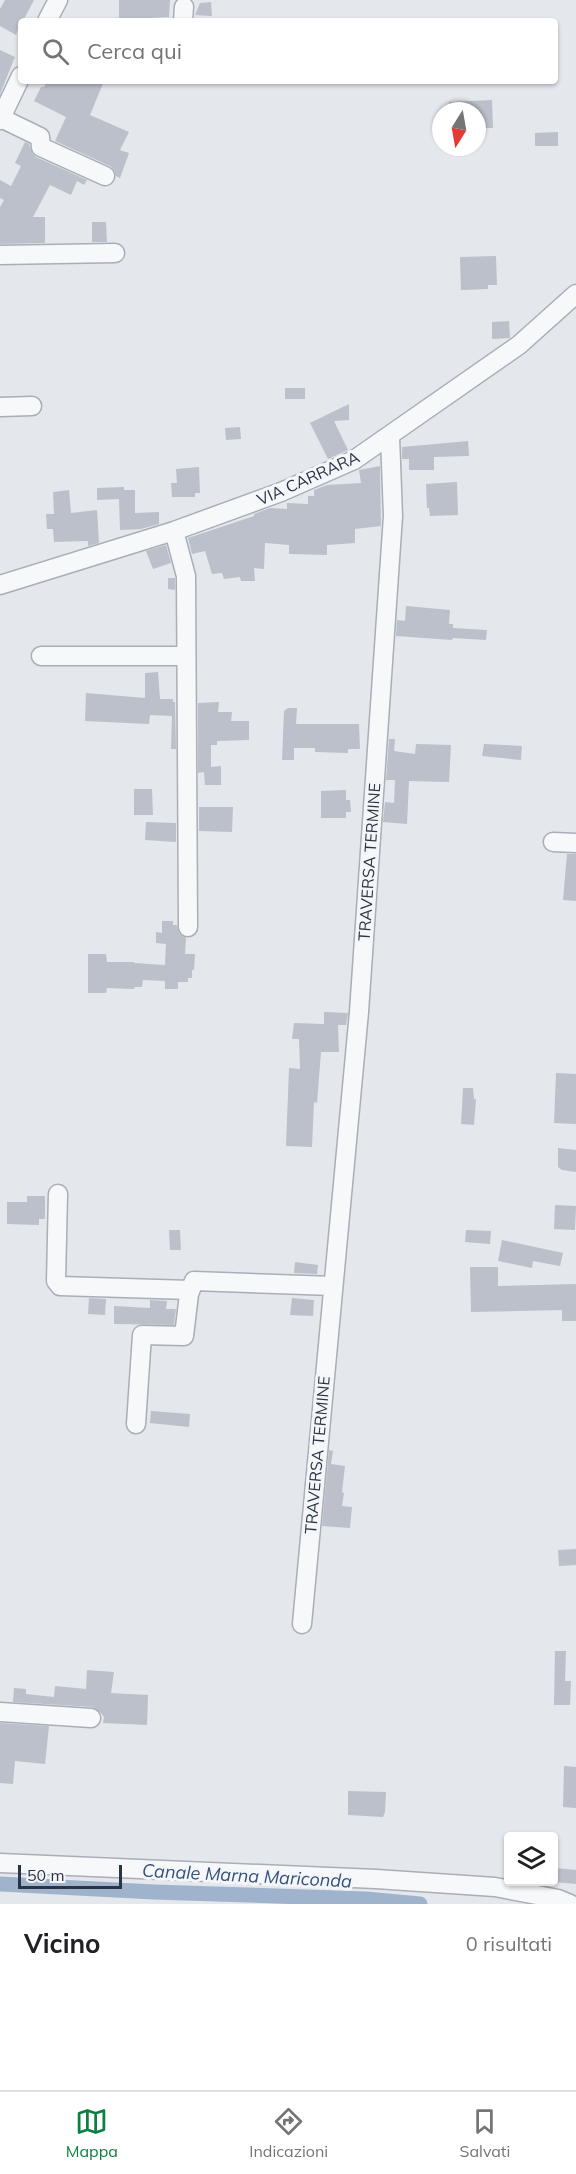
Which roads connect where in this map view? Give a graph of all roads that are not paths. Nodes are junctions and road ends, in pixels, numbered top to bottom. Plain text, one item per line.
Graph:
1 (18, 82) edge
2 (0, 119) edge
3 (105, 176) dead end
4 (115, 253) dead end
5 (0, 255) edge
6 (576, 294) edge
7 (32, 406) dead end
8 (0, 407) edge
9 (390, 437) junction
10 (174, 531) junction
11 (0, 585) edge
12 (41, 656) dead end
13 (186, 656) junction
14 (553, 842) dead end
15 (576, 843) edge
16 (188, 927) dead end
17 (58, 1194) dead end
18 (333, 1286) junction
19 (190, 1290) junction
20 (136, 1424) dead end
21 (302, 1624) dead end
22 (0, 1712) edge
23 (91, 1718) dead end
24 (0, 1863) edge
25 (570, 1904) edge

1 - 2 street
2 - 3 street
4 - 5 street
6 - 9 street, VIA CARRARA
7 - 8 street
9 - 10 street, VIA CARRARA
9 - 18 street, TRAVERSA TERMINE
10 - 11 street, VIA CARRARA
10 - 13 street
12 - 13 street
13 - 16 street
14 - 15 street
17 - 19 street
18 - 19 street
18 - 21 street, TRAVERSA TERMINE
19 - 20 street
22 - 23 street
24 - 25 street

